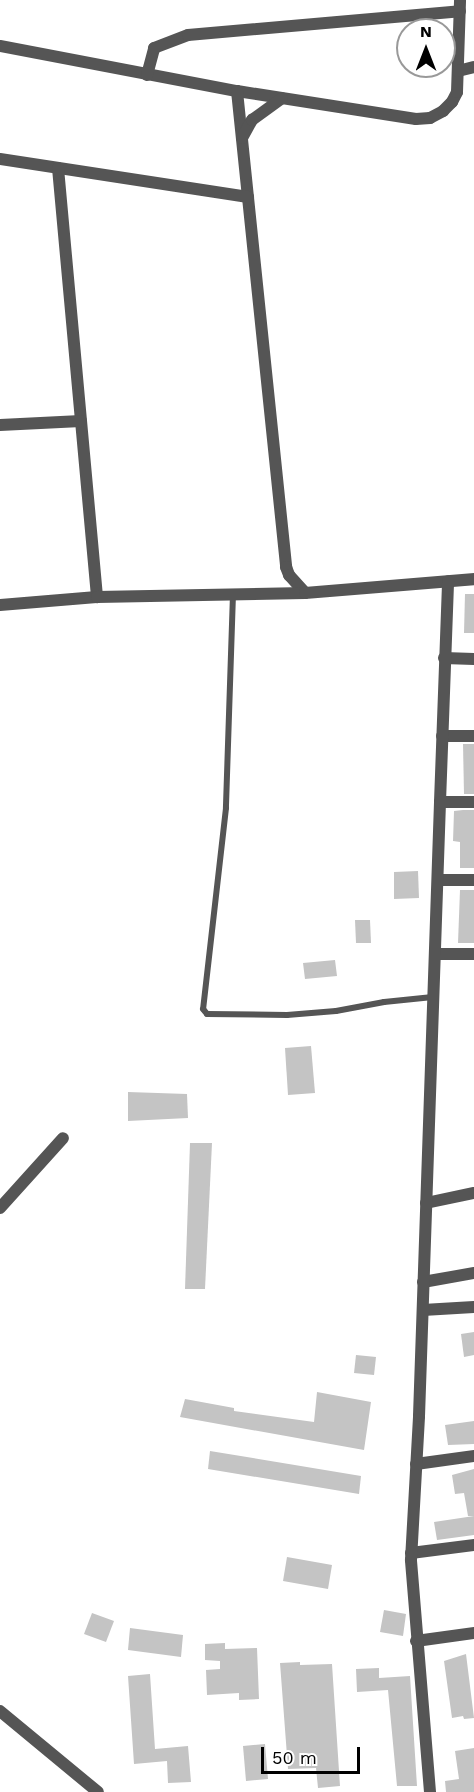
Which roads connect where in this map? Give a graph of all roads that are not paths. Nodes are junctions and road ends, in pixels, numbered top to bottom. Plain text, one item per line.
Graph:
1 (460, 5) edge
2 (0, 46) edge
3 (474, 67) edge
4 (458, 71) junction
5 (147, 75) junction
6 (237, 92) junction
7 (282, 98) junction
8 (242, 139) junction
9 (0, 159) edge
10 (58, 168) junction
11 (248, 197) junction
12 (81, 421) junction
13 (0, 425) edge
14 (474, 579) edge
15 (448, 581) junction
16 (305, 593) junction
17 (233, 594) junction
18 (97, 597) junction
19 (0, 605) edge
20 (444, 658) junction
21 (474, 659) edge
22 (442, 736) junction
23 (474, 736) edge
24 (441, 802) junction
25 (474, 802) edge
26 (438, 880) junction
27 (474, 880) edge
28 (437, 954) junction
29 (474, 954) edge
30 (433, 998) junction
31 (63, 1138) dead end
32 (474, 1193) edge
33 (426, 1203) junction
34 (0, 1208) edge
35 (474, 1273) edge
36 (423, 1282) junction
37 (474, 1307) edge
38 (423, 1310) junction
39 (474, 1456) edge
40 (416, 1464) junction
41 (474, 1545) edge
42 (411, 1553) junction
43 (474, 1633) edge
44 (416, 1641) junction
45 (0, 1711) edge
46 (98, 1792) edge
47 (430, 1792) edge

1 - 4 street
1 - 5 street
2 - 5 street
3 - 4 street
4 - 7 street
5 - 6 street
6 - 7 street
6 - 8 street
7 - 8 street
8 - 11 street
9 - 10 street
10 - 11 street
10 - 12 street
11 - 16 street
12 - 13 street
12 - 18 street
14 - 15 street
15 - 16 street
15 - 20 street
16 - 17 street
17 - 18 street
17 - 30 lane
18 - 19 street
20 - 21 street
20 - 22 street
22 - 23 street
22 - 24 street
24 - 25 street
24 - 26 street
26 - 27 street
26 - 28 street
28 - 29 street
28 - 30 street
30 - 33 street
31 - 34 street
32 - 33 street
33 - 36 street
35 - 36 street
36 - 38 street
37 - 38 street
38 - 40 street
39 - 40 street
40 - 42 street
41 - 42 street
42 - 44 street
43 - 44 street
44 - 47 street
45 - 46 street

